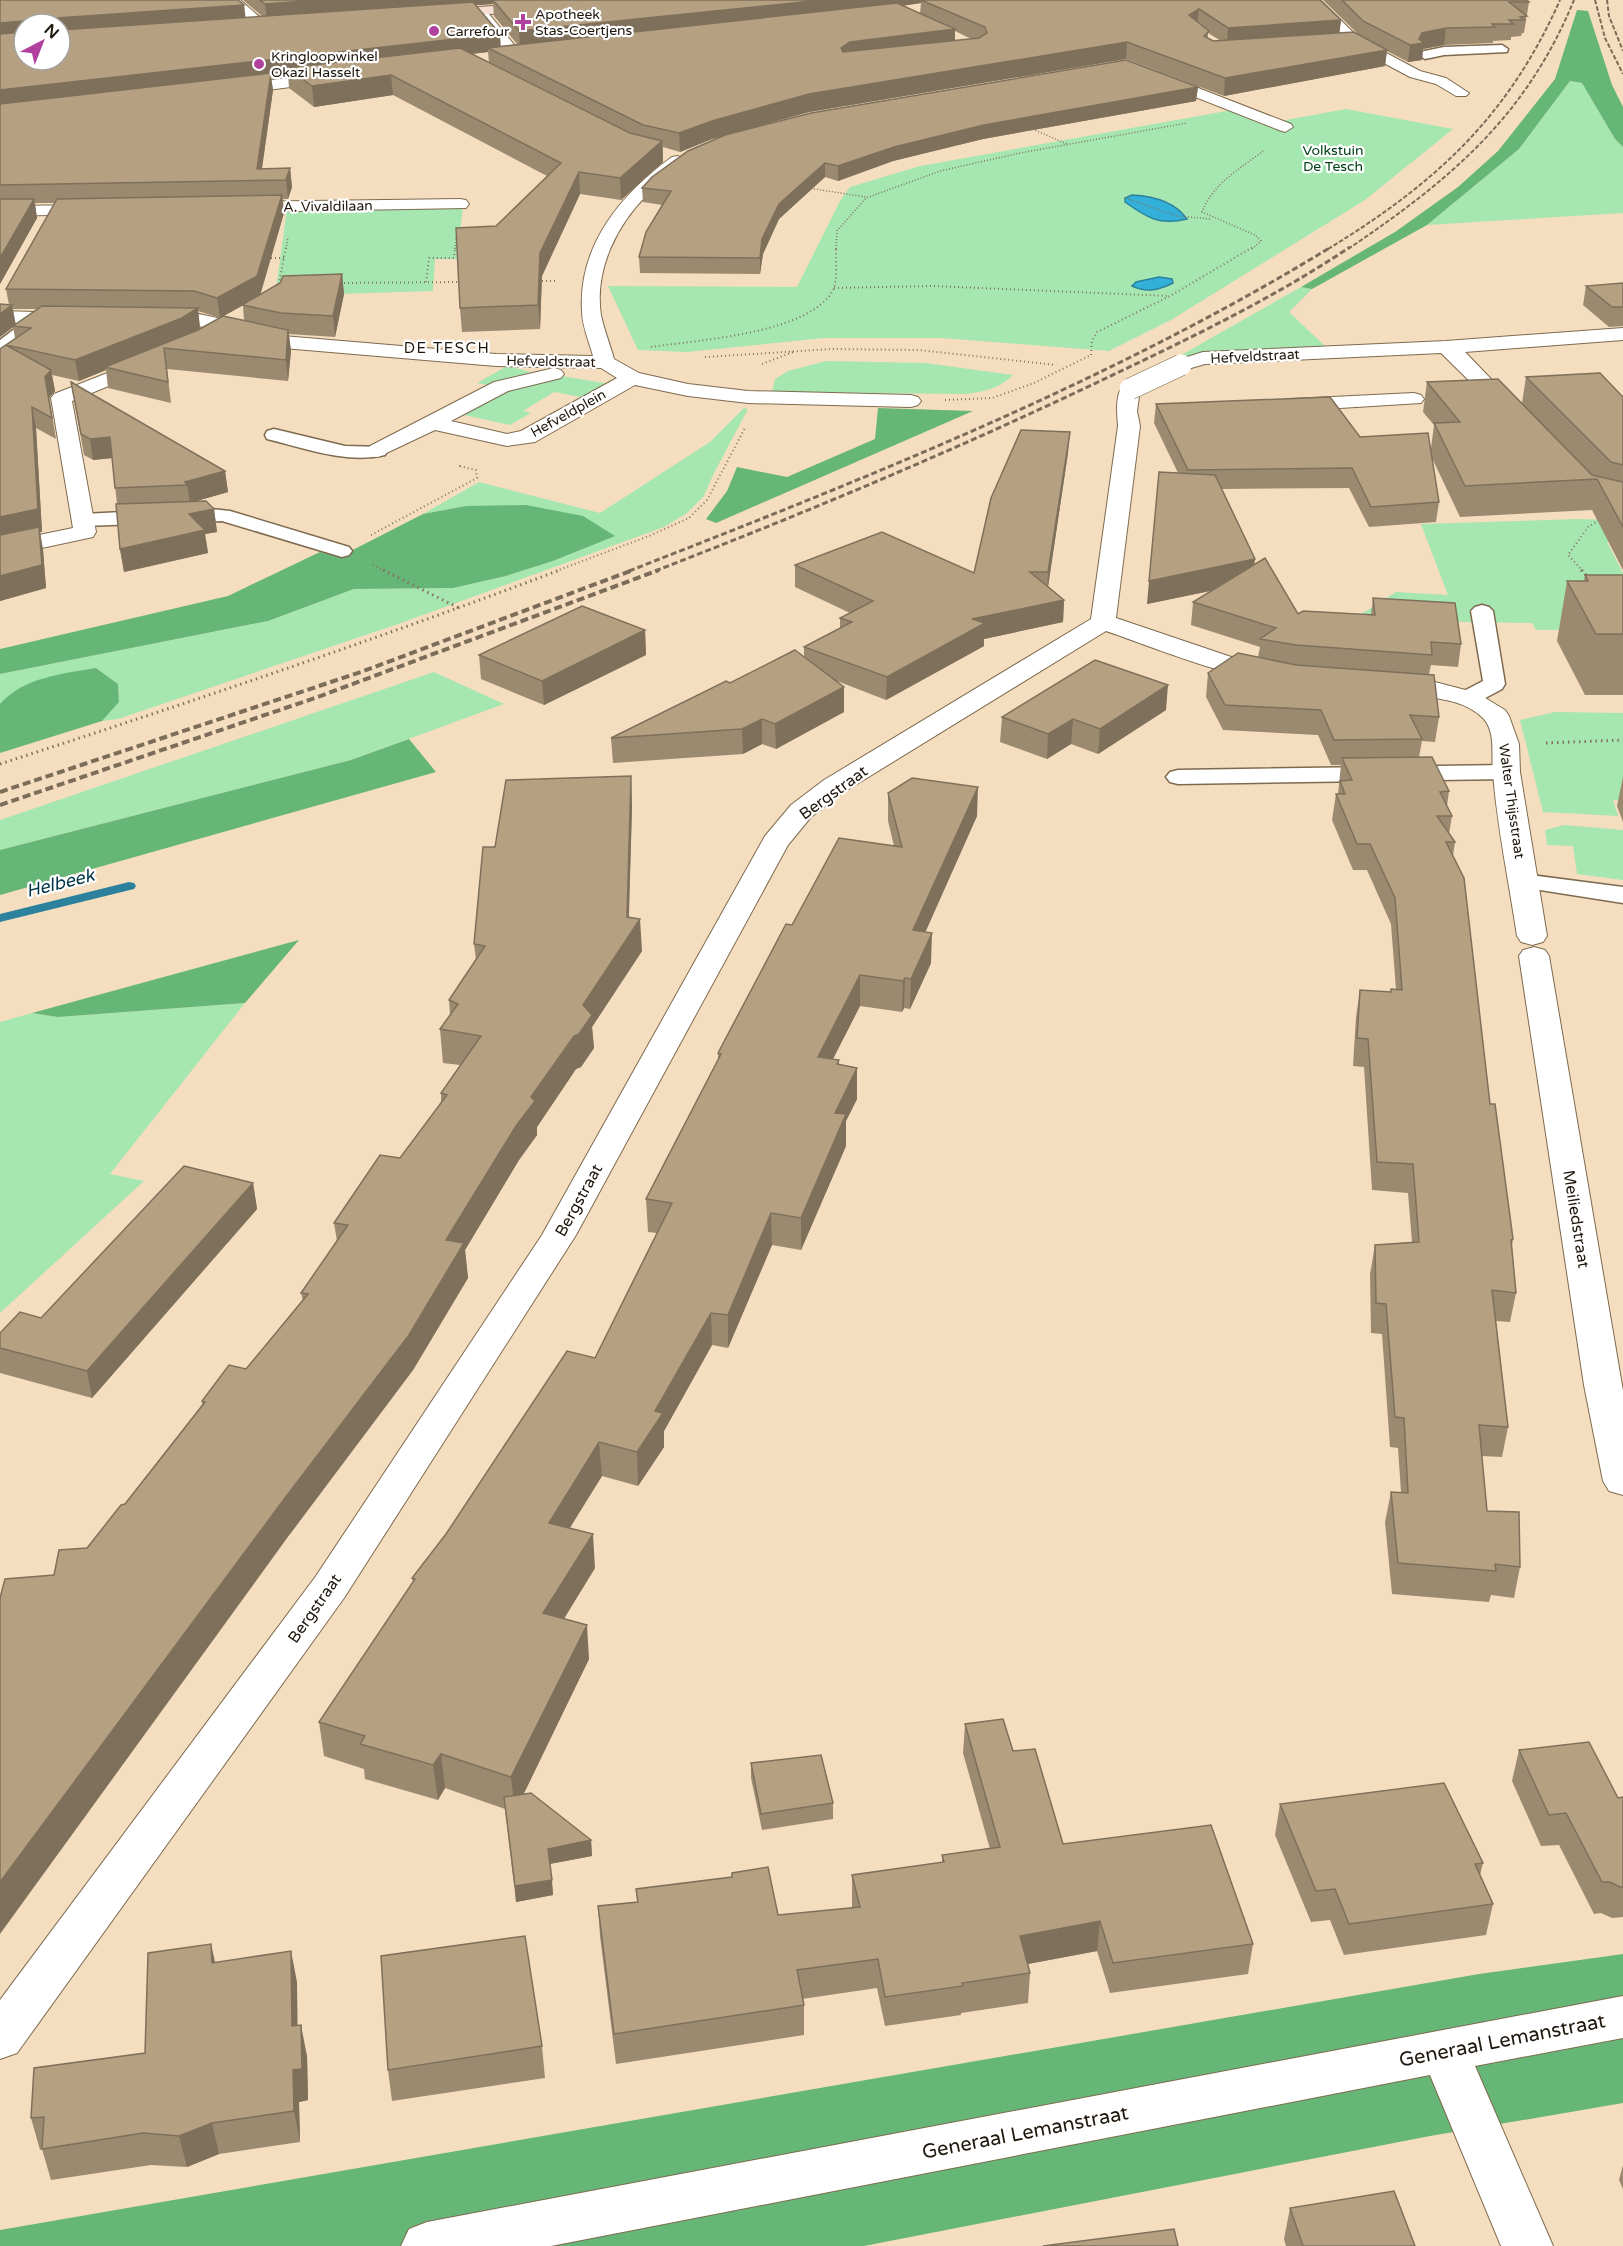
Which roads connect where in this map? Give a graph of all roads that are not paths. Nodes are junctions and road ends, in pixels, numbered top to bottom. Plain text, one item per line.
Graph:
1 (231, 0) edge
2 (1312, 0) edge
3 (546, 6) edge
4 (479, 11) junction
5 (426, 15) edge
6 (269, 26) joint
7 (242, 28) edge
8 (1355, 42) junction
9 (1332, 44) edge
10 (1502, 49) edge
11 (1425, 55) edge
12 (495, 58) edge
13 (1407, 58) edge
14 (1388, 61) junction
15 (1144, 72) edge
16 (348, 76) edge
17 (208, 92) edge
18 (1461, 93) dead end
19 (1285, 127) road end
20 (663, 156) edge
21 (460, 204) road end
22 (225, 208) edge
23 (53, 210) junction
24 (110, 210) edge
25 (0, 211) edge
26 (43, 228) edge
27 (274, 297) edge
28 (0, 316) edge
29 (84, 318) edge
30 (140, 318) edge
31 (39, 319) junction
32 (223, 326) junction
33 (1623, 334) edge
34 (203, 338) edge
35 (1446, 347) junction
36 (0, 348) edge
37 (162, 357) edge
38 (605, 362) junction
39 (632, 378) junction
40 (1414, 399) dead end
41 (912, 401) road end
42 (1274, 406) edge
43 (432, 423) junction
44 (1524, 424) edge
45 (274, 435) dead end
46 (378, 451) joint
47 (83, 520) junction
48 (0, 550) edge
49 (342, 550) road end
50 (1482, 611) dead end
51 (1103, 622) junction
52 (1293, 679) edge
53 (1374, 685) edge
54 (1468, 698) junction
55 (1506, 772) junction
56 (1178, 777) dead end
57 (1523, 881) junction
58 (1623, 895) edge
59 (1533, 946) joint
60 (1623, 1481) edge
61 (1623, 2017) edge
62 (0, 2038) edge
63 (1444, 2050) junction
64 (427, 2246) edge
65 (1527, 2246) edge

1 - 6 street
2 - 8 street
3 - 4 main road
4 - 5 main road
4 - 12 street
6 - 7 main road
8 - 9 lane
8 - 14 street
10 - 11 lane
13 - 14 lane
14 - 18 street
15 - 19 street
16 - 17 street
20 - 38 street
21 - 22 street, A. Vivaldilaan
23 - 24 street
23 - 25 street
23 - 26 street
27 - 32 street
28 - 31 street
29 - 31 street
30 - 32 street, Hefveldstraat
31 - 36 lane
32 - 34 street
32 - 38 street, Hefveldstraat
33 - 35 street, Hefveldstraat
35 - 44 street
35 - 51 street, Hefveldstraat, bridge
37 - 47 street
38 - 39 street, Hefveldstraat
38 - 43 street, Hefveldplein
39 - 41 street, Hefveldstraat
39 - 43 street, Hefveldplein
40 - 42 street
43 - 46 street, Hefveldplein
45 - 46 lane
47 - 48 street
47 - 49 lane
50 - 54 lane
51 - 52 street
51 - 62 street, Bergstraat
53 - 54 street, Walter Thijsstraat
54 - 55 street, Walter Thijsstraat
55 - 56 lane
55 - 57 street, Walter Thijsstraat
57 - 58 lane
57 - 59 street, Walter Thijsstraat
59 - 60 street, Meiliedstraat
61 - 63 street, Generaal Lemanstraat
63 - 64 street, Generaal Lemanstraat
63 - 65 street

